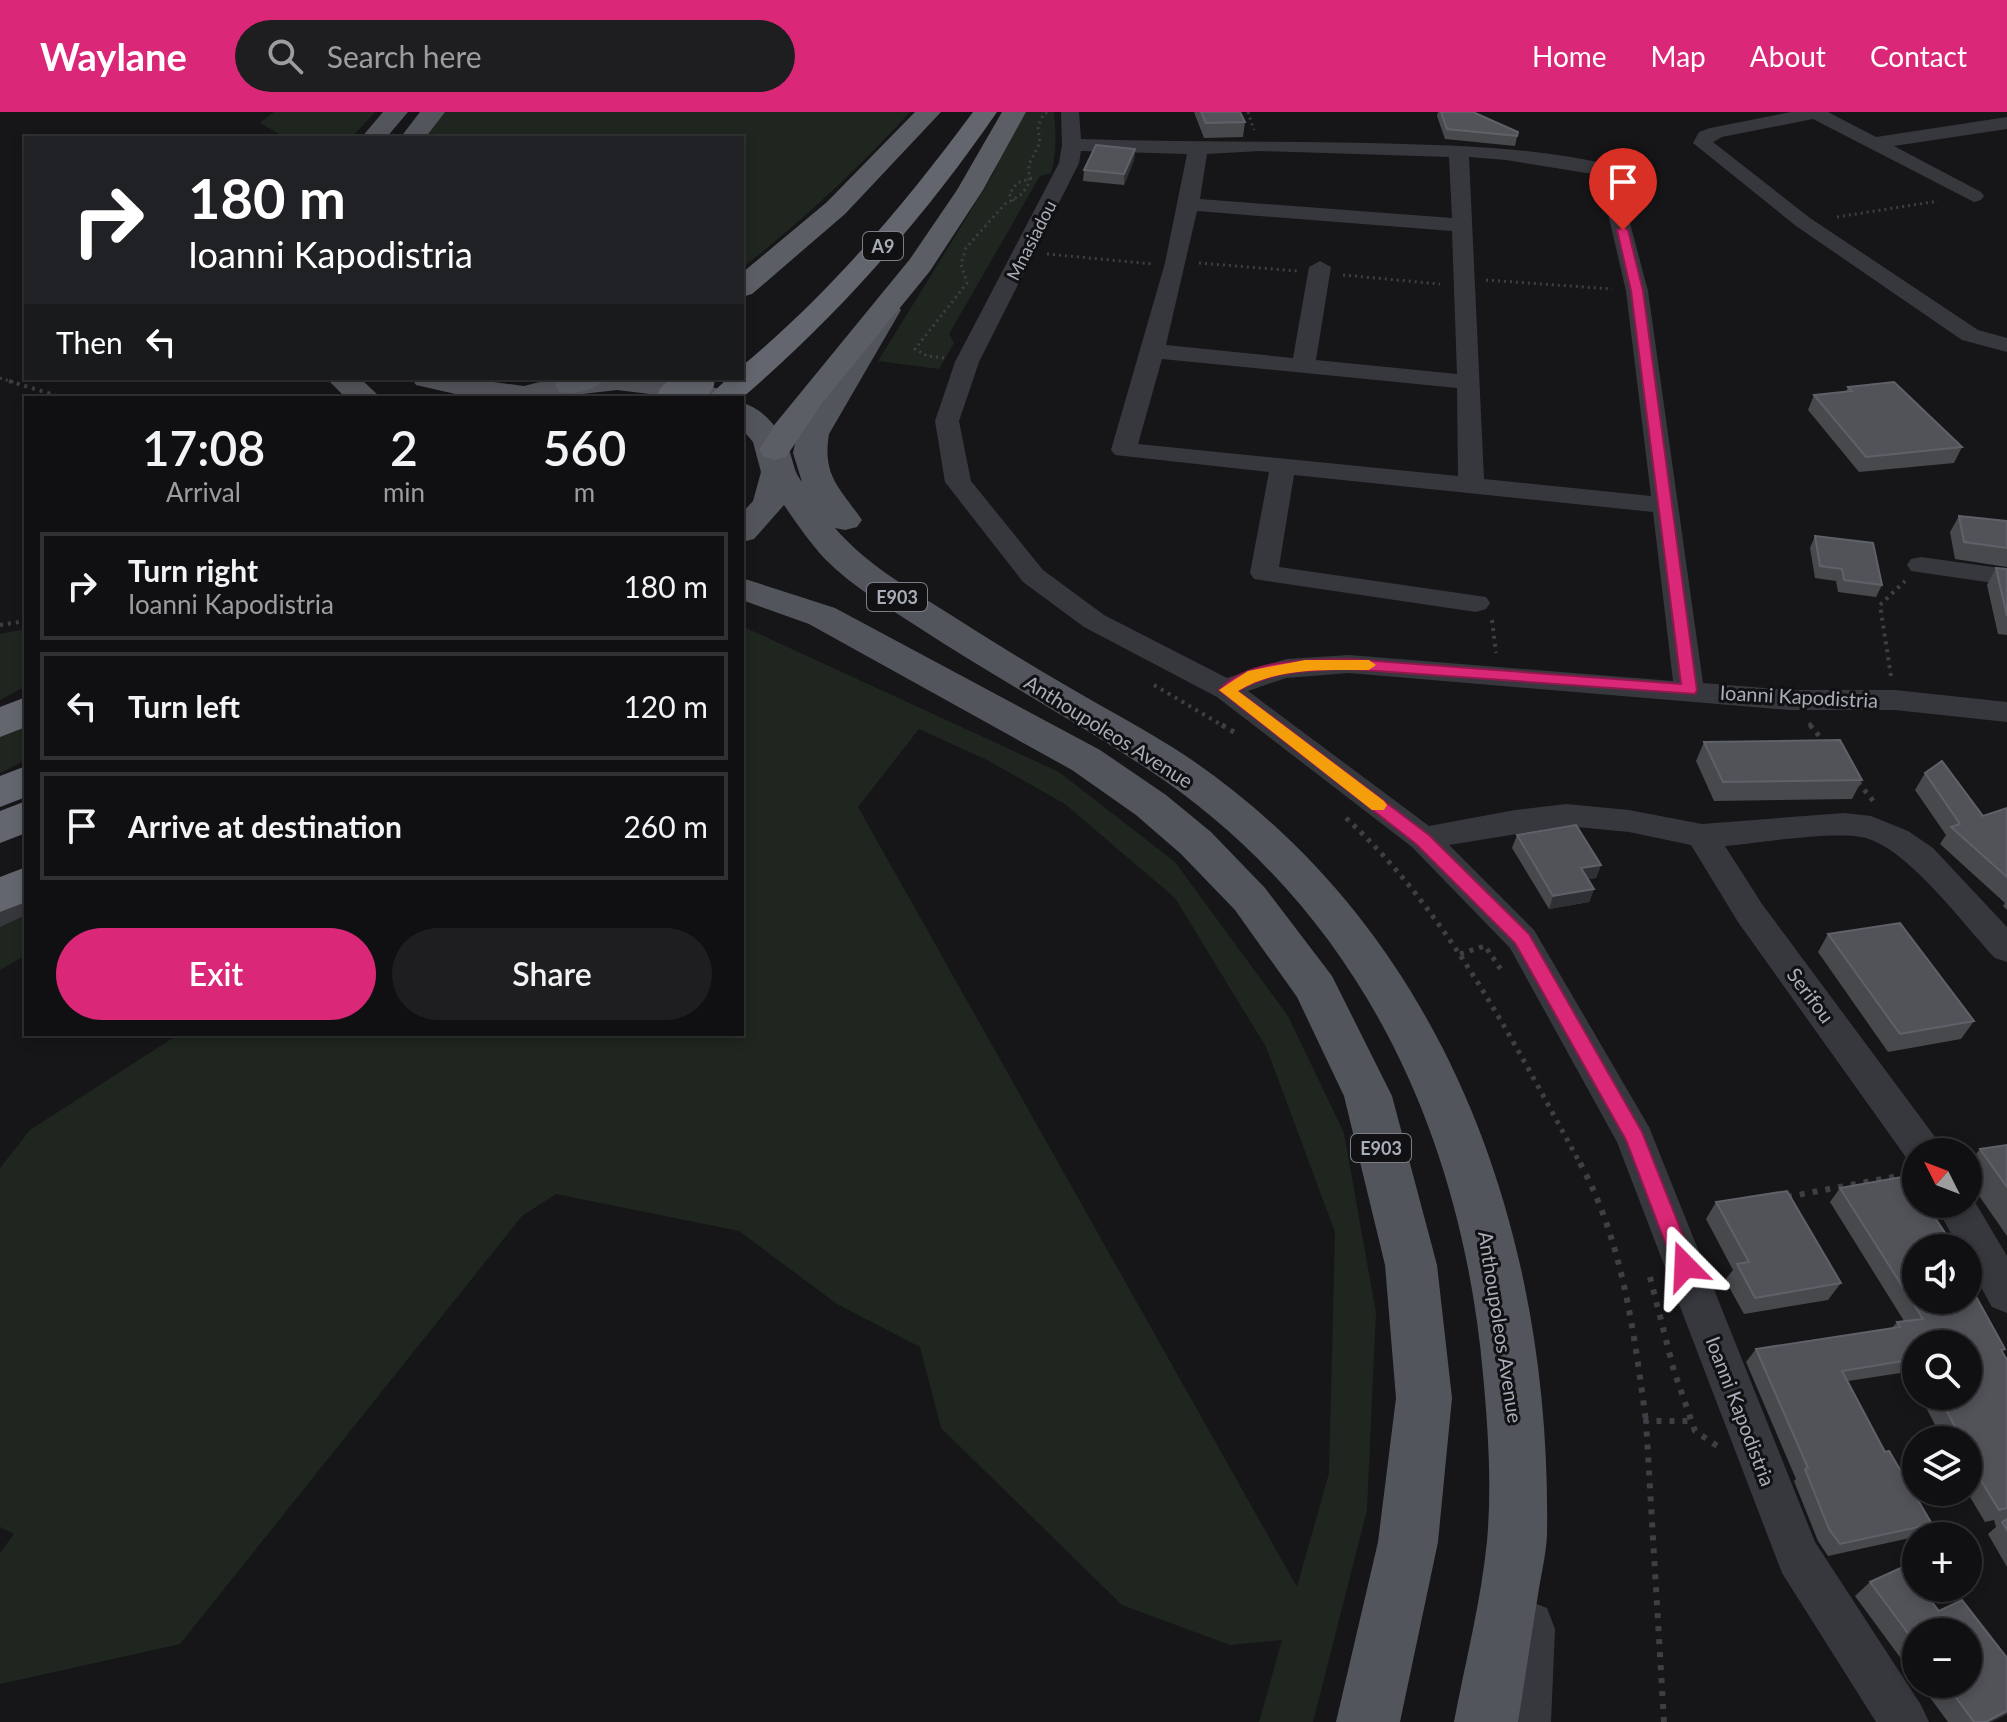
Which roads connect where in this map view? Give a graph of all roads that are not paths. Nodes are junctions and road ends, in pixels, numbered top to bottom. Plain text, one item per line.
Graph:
1 (396, 112) edge
2 (433, 112) edge
3 (1014, 112) edge
4 (1070, 112) edge
5 (1814, 112) edge
6 (958, 118) edge
7 (2007, 123) edge
8 (375, 136) edge
9 (414, 136) edge
10 (1876, 143) junction
11 (1072, 145) junction
12 (1198, 149) junction
13 (1459, 151) junction
14 (1974, 196) road end
15 (1190, 204) junction
16 (1461, 225) junction
17 (1319, 270) road end
18 (819, 275) dead end
19 (744, 286) edge
20 (886, 310) junction
21 (2007, 345) edge
22 (1153, 351) junction
23 (1303, 365) junction
24 (333, 380) edge
25 (343, 380) edge
26 (435, 380) edge
27 (698, 380) edge
28 (580, 382) edge
29 (1467, 382) junction
30 (346, 396) edge
31 (363, 396) edge
32 (514, 396) edge
33 (524, 396) edge
34 (678, 396) edge
35 (711, 396) edge
36 (725, 396) edge
37 (744, 414) edge
38 (777, 462) junction
39 (1283, 467) junction
40 (1471, 486) junction
41 (1664, 505) junction
42 (744, 530) edge
43 (1921, 565) road end
44 (2007, 577) edge
45 (744, 590) edge
46 (1476, 603) road end
47 (1044, 690) junction
48 (1227, 690) junction
49 (1689, 690) junction
50 (24, 711) edge
51 (2007, 712) edge
52 (0, 724) edge
53 (24, 781) edge
54 (0, 793) edge
55 (24, 817) edge
56 (0, 828) edge
57 (1702, 836) junction
58 (1423, 839) junction
59 (24, 884) edge
60 (0, 896) edge
61 (24, 901) edge
62 (0, 914) edge
63 (2007, 949) edge
64 (1915, 1138) edge
65 (1963, 1218) edge
66 (2007, 1294) edge
67 (1517, 1540) junction
68 (1368, 1722) edge
69 (1486, 1722) edge
70 (1521, 1722) edge
71 (1904, 1722) edge

1 - 8 main road
2 - 9 main road
3 - 20 highway
4 - 11 street, Mnasiadou
5 - 10 street
5 - 21 street
6 - 18 highway, A9
6 - 19 highway
6 - 36 highway, A9
7 - 10 street
10 - 14 street
11 - 12 street
11 - 48 street, Mnasiadou
12 - 13 street
12 - 15 street
13 - 16 street
13 - 41 street
15 - 16 street
15 - 22 street
16 - 29 street
17 - 23 street
20 - 38 highway
20 - 47 main road
22 - 23 street
22 - 39 street
23 - 29 street
24 - 30 main road
25 - 31 main road
26 - 32 main road
27 - 34 highway, bridge
28 - 33 main road
28 - 35 main road
29 - 40 street
37 - 38 main road, Anthoupoleos Avenue
38 - 42 main road
38 - 47 main road, Anthoupoleos Avenue / E903
39 - 40 street
39 - 46 street
40 - 41 street
41 - 49 street
43 - 44 street
45 - 68 main road, Anthoupoleos Avenue / E903
47 - 67 main road, Anthoupoleos Avenue / E903
48 - 49 street, Ioanni Kapodistria
48 - 58 street, Ioanni Kapodistria
49 - 51 street, Ioanni Kapodistria
50 - 52 highway
53 - 54 highway
55 - 56 highway
57 - 58 street
57 - 63 street
57 - 64 street, Serifou
58 - 71 street, Ioanni Kapodistria
59 - 60 highway
61 - 62 street
65 - 66 street
67 - 69 main road, Anthoupoleos Avenue / E903
67 - 70 street

